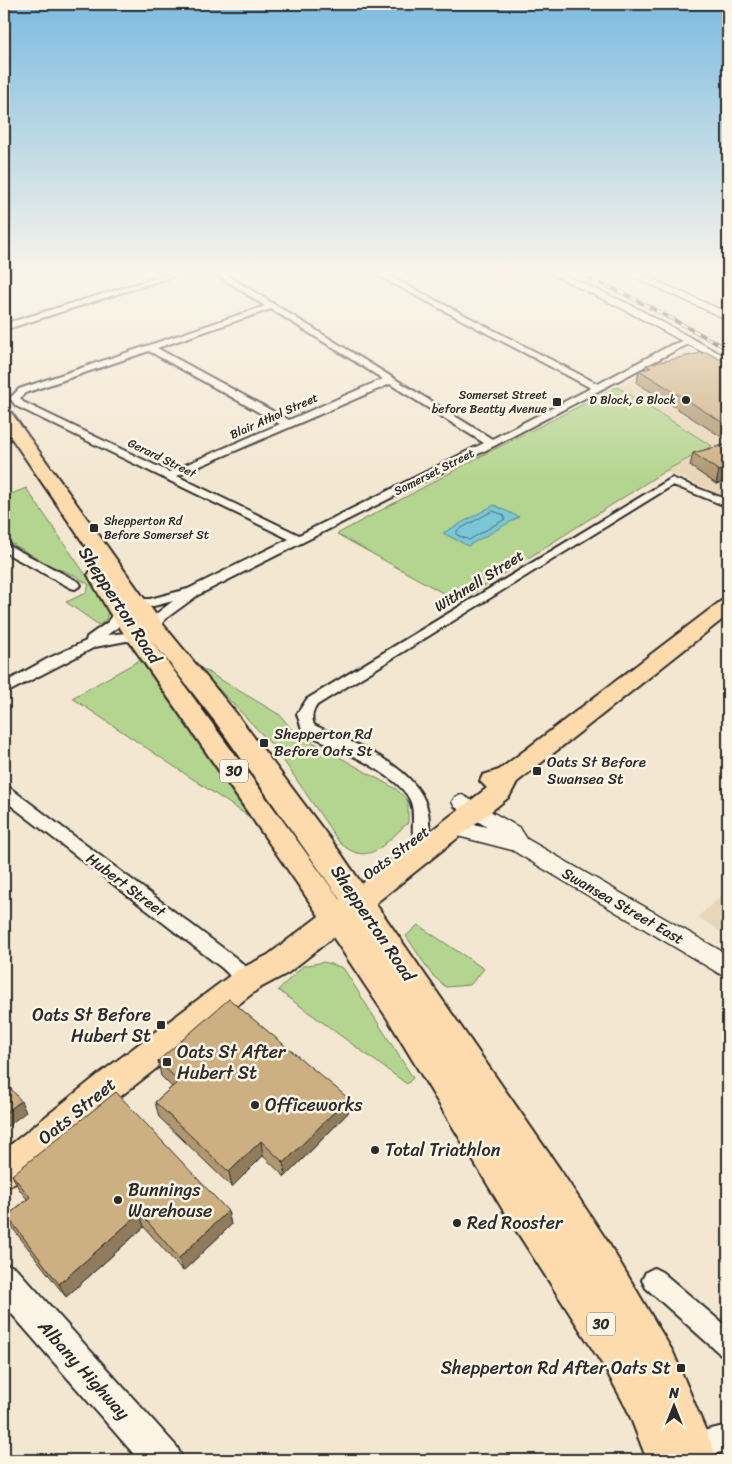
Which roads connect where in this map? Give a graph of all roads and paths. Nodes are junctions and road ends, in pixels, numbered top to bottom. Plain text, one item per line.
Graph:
1 (166, 342) edge
2 (330, 342) edge
3 (510, 342) edge
4 (692, 343) joint
5 (150, 348) junction
6 (728, 363) edge
7 (390, 380) junction
8 (598, 388) junction
9 (4, 415) edge
10 (286, 423) junction
11 (4, 432) edge
12 (492, 443) junction
13 (169, 476) junction
14 (728, 504) edge
15 (300, 540) junction
16 (4, 547) edge
17 (76, 585) dead end
18 (193, 592) junction
19 (728, 605) edge
20 (128, 607) junction
21 (147, 634) junction
22 (80, 649) junction
23 (4, 689) edge
24 (4, 792) edge
25 (468, 806) junction
26 (453, 828) junction
27 (421, 835) junction
28 (519, 844) junction
29 (343, 904) junction
30 (728, 967) edge
31 (247, 980) junction
32 (4, 1171) edge
33 (4, 1280) edge
34 (654, 1280) dead end
35 (728, 1344) edge
36 (696, 1451) edge
37 (164, 1460) edge

1 - 5 street
2 - 7 street
3 - 8 street
4 - 6 street
4 - 8 street, Somerset Street
5 - 10 street
5 - 13 street, Gerard Street
7 - 10 street, Blair Athol Street
7 - 12 street
8 - 12 street, Somerset Street
9 - 20 highway, Shepperton Road / 30
10 - 13 street, Blair Athol Street
11 - 20 highway, Shepperton Road / 30
12 - 15 street, Somerset Street
13 - 15 street, Gerard Street
14 - 27 street, Withnell Street
15 - 18 street, Somerset Street
16 - 17 street
18 - 20 street, Somerset Street
18 - 21 street, Somerset Street
19 - 25 main road, Oats Street
20 - 21 highway, Shepperton Road / 30
20 - 22 street
21 - 22 street
21 - 29 highway, Shepperton Road / 30
22 - 23 street
24 - 31 street, Hubert Street
25 - 26 main road, Oats Street
25 - 27 main road, Oats Street
25 - 28 street, Swansea Street East
26 - 28 street, Swansea Street East
26 - 29 main road, Oats Street
27 - 29 main road, Oats Street
28 - 30 street, Swansea Street East
29 - 31 main road, Oats Street
29 - 36 highway, Shepperton Road / 30
31 - 32 main road, Oats Street
33 - 37 main road, Albany Highway
34 - 35 street

